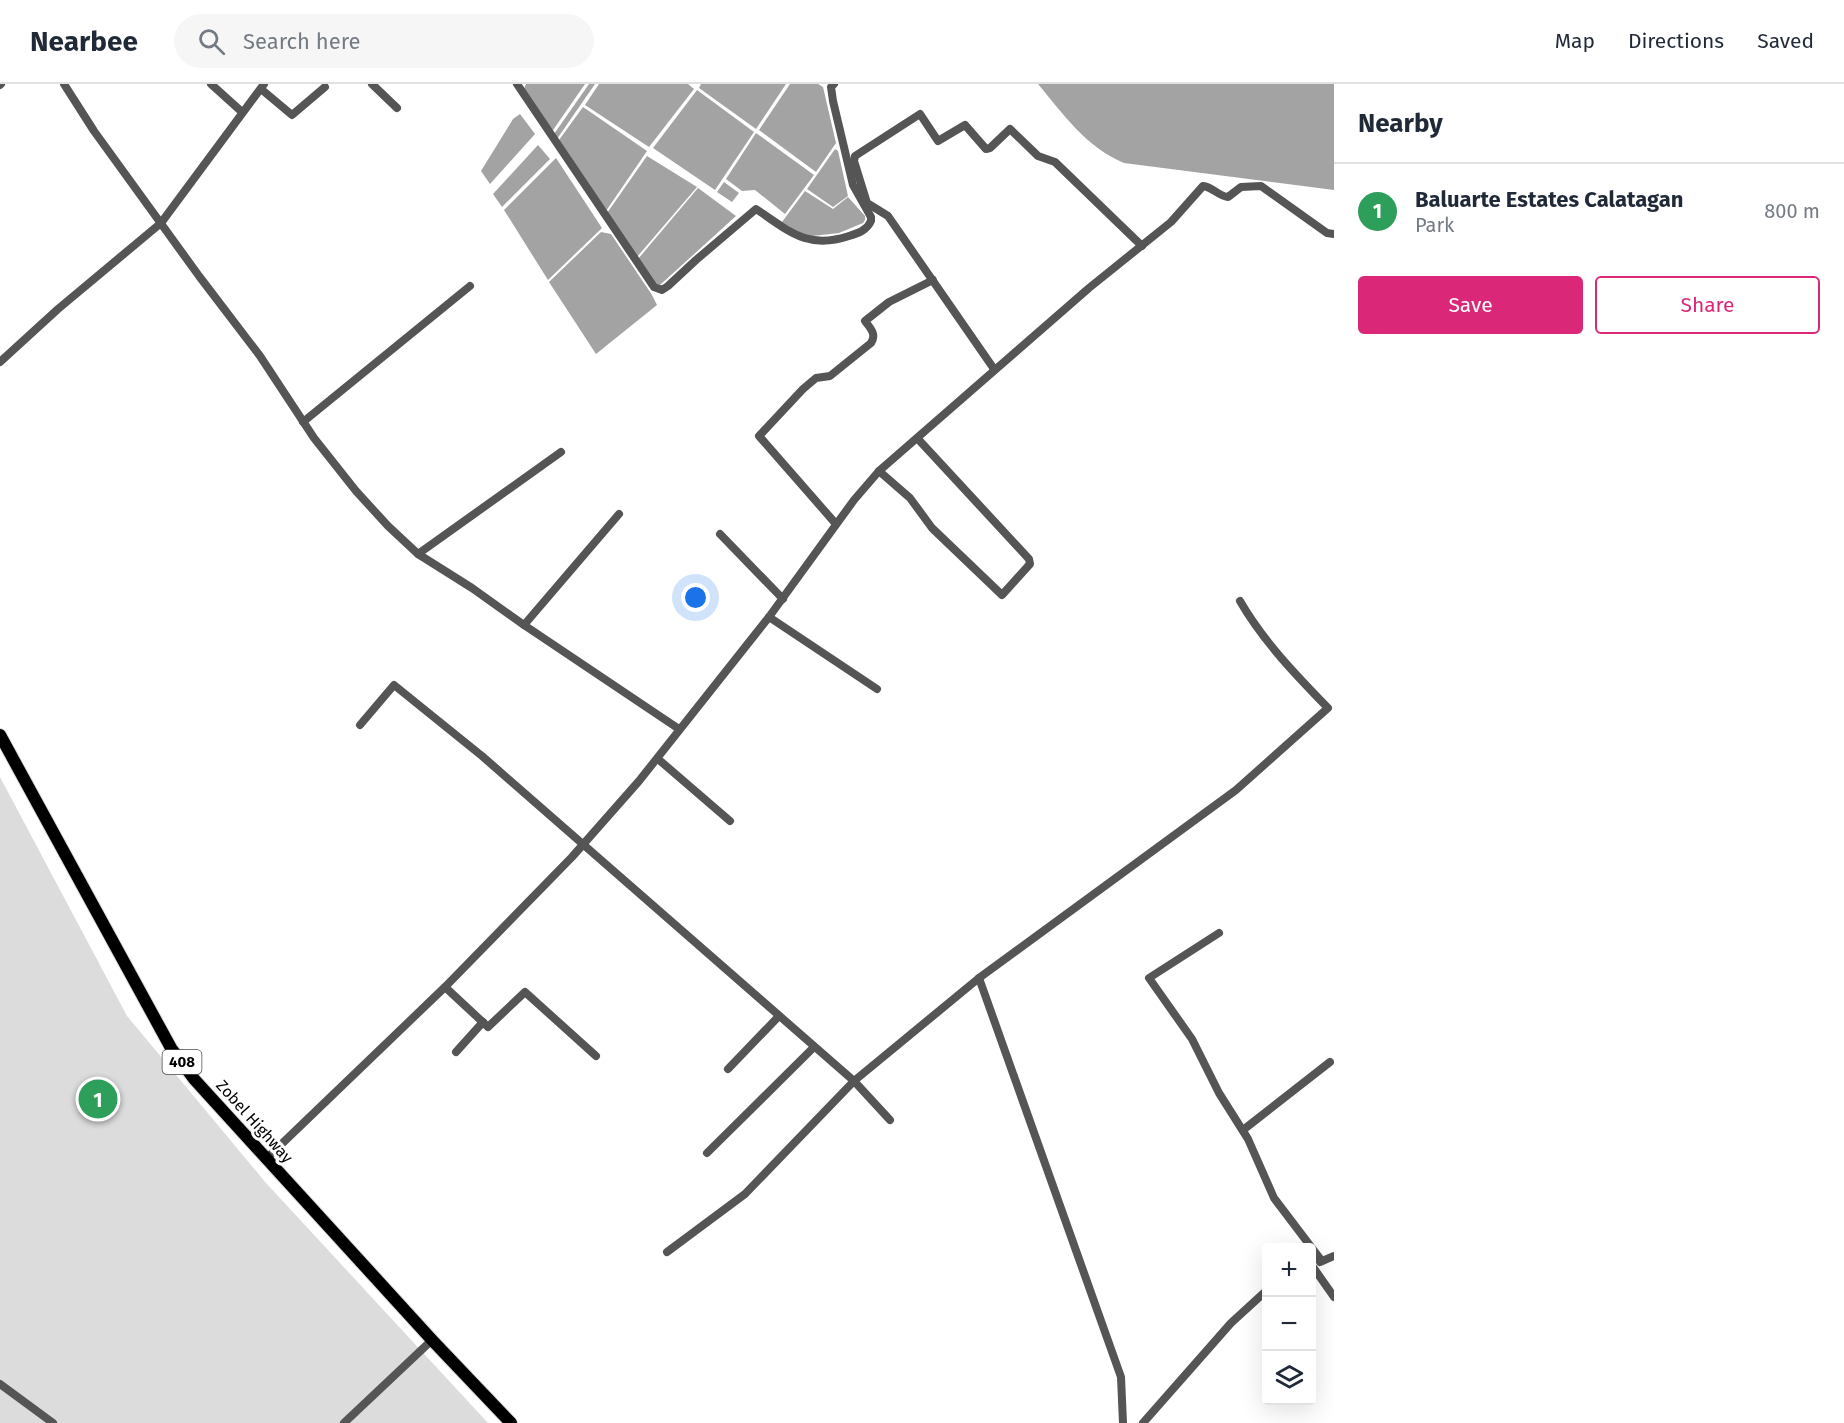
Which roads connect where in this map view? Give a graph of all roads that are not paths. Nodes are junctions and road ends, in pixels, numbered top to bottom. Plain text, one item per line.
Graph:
1 (64, 84) edge
2 (211, 84) edge
3 (372, 84) edge
4 (517, 84) edge
5 (834, 84) edge
6 (263, 86) edge
7 (325, 87) dead end
8 (397, 108) dead end
9 (242, 112) junction
10 (161, 223) junction
11 (1334, 234) edge
12 (1142, 246) junction
13 (933, 280) junction
14 (470, 286) dead end
15 (0, 362) edge
16 (994, 369) junction
17 (303, 422) junction
18 (918, 439) junction
19 (561, 452) dead end
20 (879, 471) junction
21 (619, 513) dead end
22 (836, 524) junction
23 (720, 534) dead end
24 (418, 554) junction
25 (783, 599) junction
26 (1240, 601) dead end
27 (770, 617) junction
28 (524, 625) junction
29 (877, 689) dead end
30 (360, 725) dead end
31 (679, 729) junction
32 (0, 735) edge
33 (658, 759) junction
34 (730, 821) dead end
35 (581, 845) junction
36 (1219, 933) dead end
37 (979, 978) junction
38 (445, 987) junction
39 (779, 1016) junction
40 (483, 1022) junction
41 (814, 1047) junction
42 (456, 1052) dead end
43 (596, 1056) dead end
44 (1329, 1062) dead end
45 (728, 1069) dead end
46 (854, 1081) junction
47 (890, 1120) dead end
48 (1243, 1130) junction
49 (707, 1153) dead end
50 (267, 1158) junction
51 (667, 1252) dead end
52 (1334, 1256) edge
53 (1322, 1260) junction
54 (1316, 1265) edge
55 (1316, 1273) edge
56 (1262, 1295) edge
57 (1334, 1297) edge
58 (432, 1340) junction
59 (0, 1384) edge
60 (53, 1423) edge
61 (344, 1423) edge
62 (511, 1423) edge
63 (1123, 1423) edge
64 (1143, 1423) edge

1 - 10 street
2 - 9 street
3 - 8 street
4 - 5 street
6 - 7 street
6 - 9 street
9 - 10 street
10 - 15 street
10 - 17 street
11 - 12 street
12 - 13 street
12 - 16 street
13 - 16 street
13 - 22 street
14 - 17 street
16 - 18 street
17 - 24 street
18 - 20 street
18 - 20 street
19 - 24 street
20 - 22 street
21 - 28 street
22 - 25 street
23 - 25 street
24 - 28 street
25 - 27 street
26 - 37 street
27 - 29 street
27 - 31 street
28 - 31 street
30 - 35 street
31 - 33 street
32 - 50 main road, Zobel Highway / 408
33 - 34 street
33 - 35 street
35 - 38 street
35 - 39 street
36 - 48 street
37 - 46 street
37 - 63 street
38 - 40 street
38 - 50 street
39 - 41 street
39 - 45 street
40 - 42 street
40 - 43 street
41 - 46 street
41 - 49 street
44 - 48 street
46 - 47 street
46 - 51 street
48 - 53 street
50 - 58 main road, Zobel Highway / 408
52 - 53 street
53 - 54 street
55 - 57 street
56 - 64 street
58 - 61 street
58 - 62 main road, Zobel Highway / 408
59 - 60 street

